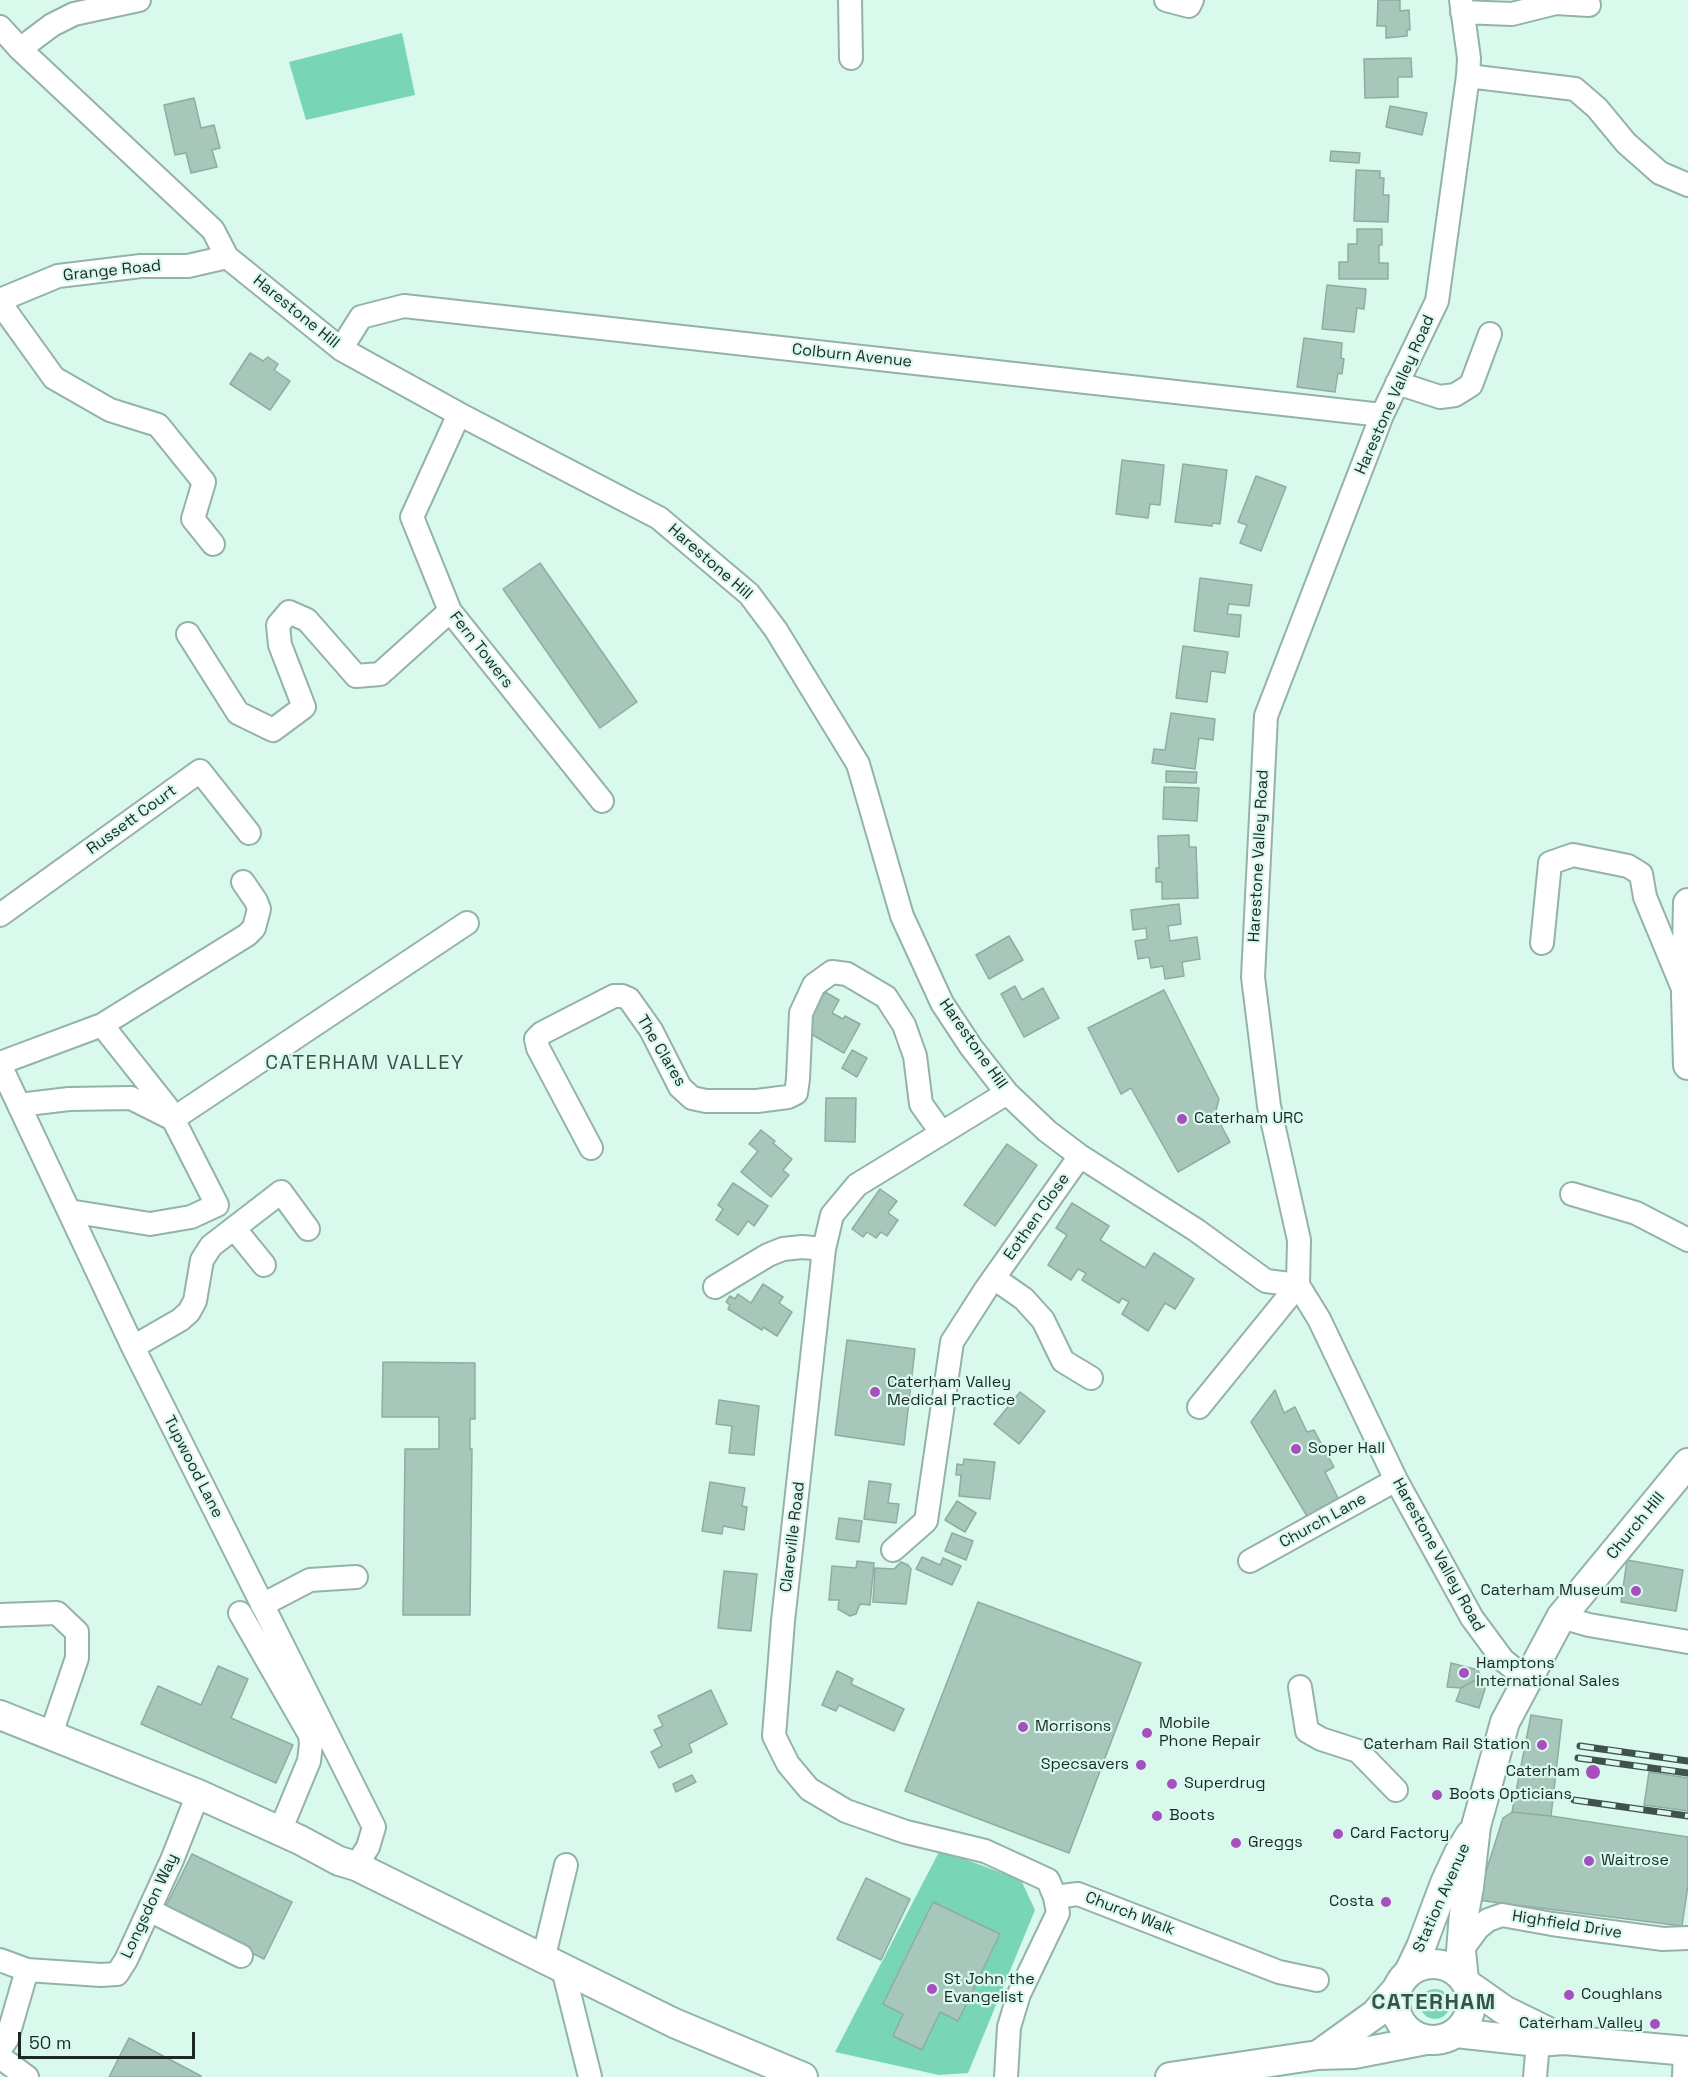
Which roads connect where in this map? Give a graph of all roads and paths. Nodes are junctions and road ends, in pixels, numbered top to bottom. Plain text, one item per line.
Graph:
1 (139, 0) edge
2 (850, 0) edge
3 (1166, 0) edge
4 (1192, 0) edge
5 (1589, 5) dead end
6 (1461, 6) edge
7 (0, 27) edge
8 (20, 49) junction
9 (851, 58) dead end
10 (1468, 76) junction
11 (1688, 185) edge
12 (227, 256) junction
13 (0, 302) edge
14 (1490, 334) dead end
15 (341, 349) junction
16 (1397, 383) junction
17 (459, 414) junction
18 (1382, 415) junction
19 (213, 544) dead end
20 (450, 611) junction
21 (188, 634) dead end
22 (602, 801) dead end
23 (249, 833) dead end
24 (243, 882) dead end
25 (1688, 903) edge
26 (0, 915) edge
27 (466, 923) dead end
28 (1542, 943) dead end
29 (1686, 995) junction
30 (102, 1025) junction
31 (0, 1064) edge
32 (1688, 1065) edge
33 (1007, 1093) junction
34 (19, 1105) junction
35 (173, 1119) junction
36 (941, 1132) junction
37 (591, 1148) dead end
38 (1080, 1156) junction
39 (1572, 1194) dead end
40 (69, 1211) junction
41 (234, 1228) junction
42 (308, 1229) dead end
43 (1688, 1240) edge
44 (824, 1249) junction
45 (264, 1265) dead end
46 (994, 1278) junction
47 (1298, 1285) junction
48 (715, 1287) dead end
49 (133, 1347) junction
50 (1091, 1378) dead end
51 (1198, 1407) dead end
52 (1682, 1475) edge
53 (1396, 1480) junction
54 (893, 1550) dead end
55 (1250, 1562) dead end
56 (356, 1577) dead end
57 (262, 1605) junction
58 (240, 1613) dead end
59 (0, 1615) edge
60 (1561, 1617) junction
61 (1688, 1642) edge
62 (1529, 1675) junction
63 (1300, 1687) dead end
64 (0, 1715) edge
65 (51, 1734) junction
66 (1395, 1790) dead end
67 (198, 1794) junction
68 (1476, 1826) junction
69 (280, 1831) junction
70 (566, 1865) dead end
71 (356, 1866) junction
72 (1055, 1897) junction
73 (149, 1910) junction
74 (1688, 1938) edge
75 (1461, 1951) junction
76 (241, 1956) dead end
77 (0, 1960) edge
78 (553, 1965) junction
79 (27, 1970) junction
80 (1317, 1980) dead end
81 (1402, 1981) junction
82 (1466, 1982) junction
83 (1456, 2033) junction
84 (1426, 2040) junction
85 (1551, 2041) junction
86 (0, 2049) edge
87 (0, 2057) edge
88 (1686, 2060) edge
89 (1304, 2064) edge
90 (26, 2077) edge
91 (590, 2077) edge
92 (803, 2077) edge
93 (1006, 2077) edge
94 (1170, 2077) edge
95 (1535, 2077) edge

1 - 8 street
2 - 9 street
3 - 4 street
5 - 6 street
6 - 10 street, Harestone Valley Road
7 - 8 street, Harestone Hill
8 - 12 street, Harestone Hill
10 - 11 street
10 - 16 street, Harestone Valley Road
12 - 13 street, Grange Road
12 - 15 street, Harestone Hill
13 - 19 street
14 - 16 street
15 - 17 street, Harestone Hill
15 - 18 street, Colburn Avenue
16 - 18 street, Harestone Valley Road
17 - 20 street, Fern Towers
17 - 33 street, Harestone Hill
18 - 47 street, Harestone Valley Road
20 - 21 street
20 - 22 street, Fern Towers
23 - 26 street, Russett Court
24 - 30 street
25 - 29 main road
27 - 35 street
28 - 29 street
29 - 32 main road
30 - 31 street
30 - 35 street
31 - 34 street, Tupwood Lane
33 - 36 street, Clareville Road
33 - 38 street, Harestone Hill
34 - 35 street
34 - 40 street, Tupwood Lane
35 - 40 street
36 - 37 street, The Clares
36 - 44 street, Clareville Road
38 - 46 street, Eothen Close
38 - 47 street, Harestone Hill
39 - 43 street
40 - 49 street, Tupwood Lane
41 - 42 street
41 - 45 street
41 - 49 street
44 - 48 street
44 - 72 street, Clareville Road
46 - 50 street, Eothen Close
46 - 54 street, Eothen Close
47 - 51 street
47 - 53 street, Harestone Valley Road
49 - 57 street, Tupwood Lane
52 - 60 main road, Church Hill
53 - 55 street, Church Lane
53 - 62 street, Harestone Valley Road
56 - 57 street
57 - 71 street, Tupwood Lane
58 - 69 street
59 - 65 street
60 - 61 street
60 - 62 main road, Station Avenue
62 - 68 main road, Station Avenue
63 - 66 street
64 - 65 main road
65 - 67 main road
67 - 69 main road
67 - 73 street, Longsdon Way
68 - 75 main road, Station Avenue
68 - 81 main road, Station Avenue
69 - 71 main road
70 - 78 street
71 - 78 main road
72 - 80 street, Church Walk
72 - 93 street
73 - 76 street
73 - 79 street, Longsdon Way
74 - 75 street, Highfield Drive
75 - 82 main road, Station Avenue
77 - 79 street, Longsdon Way
78 - 91 street
78 - 92 main road
79 - 86 street
81 - 82 main road
81 - 84 main road
81 - 89 main road
82 - 83 main road
82 - 85 main road
83 - 84 main road
83 - 85 main road
84 - 89 main road
85 - 88 main road
85 - 95 street
87 - 90 street
89 - 94 main road

